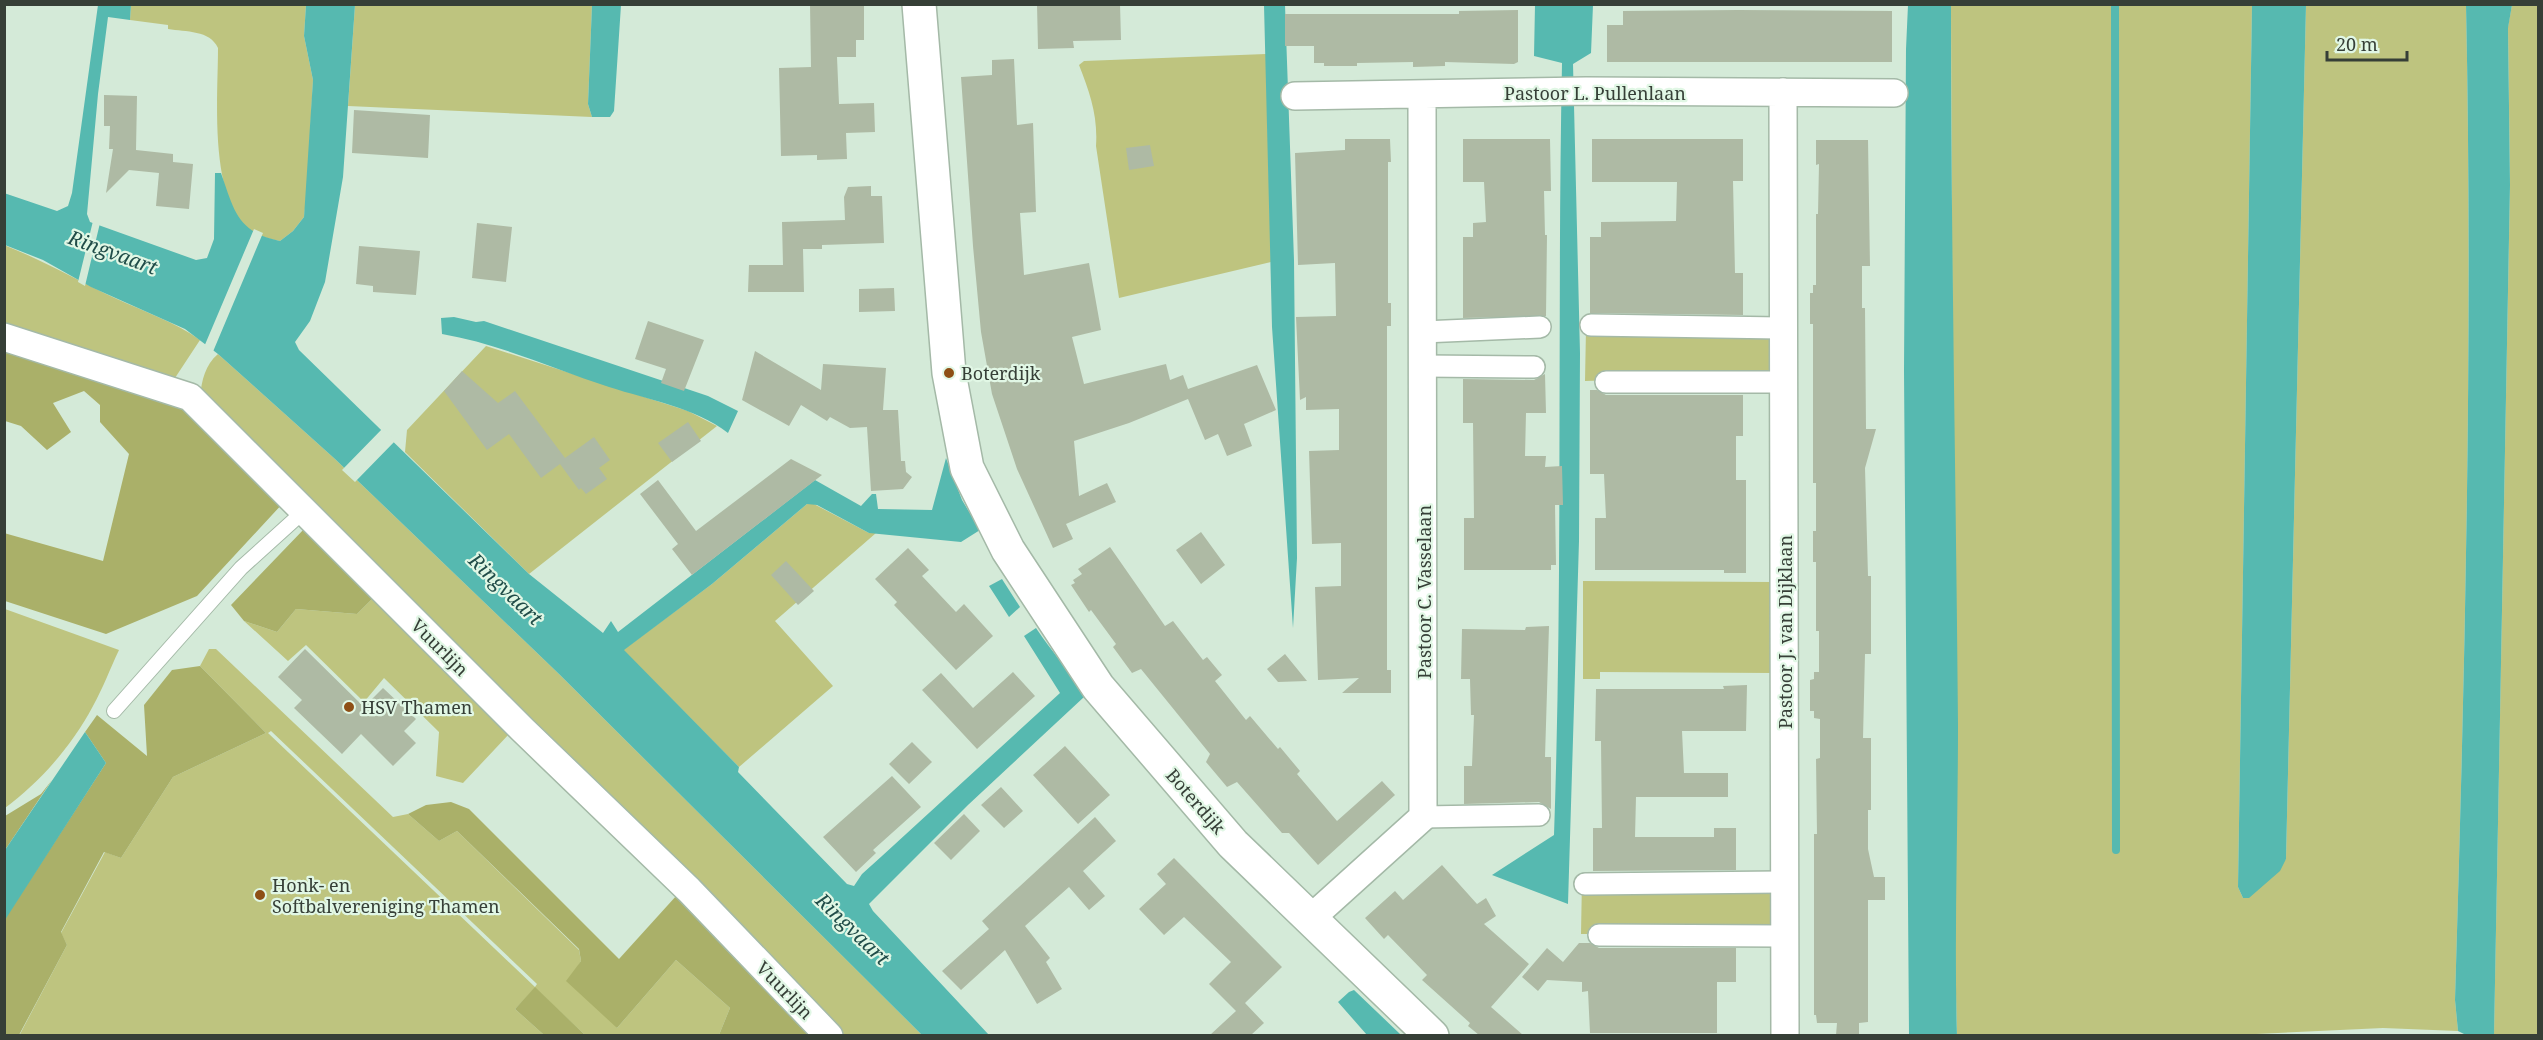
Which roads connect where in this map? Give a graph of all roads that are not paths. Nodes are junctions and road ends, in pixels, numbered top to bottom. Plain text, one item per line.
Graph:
1 (919, 4) edge
2 (1783, 92) junction
3 (1894, 93) dead end
4 (1422, 95) junction
5 (1295, 96) dead end
6 (1591, 325) dead end
7 (1540, 327) dead end
8 (1783, 328) junction
9 (1423, 332) junction
10 (4, 336) edge
11 (1424, 366) junction
12 (1534, 367) dead end
13 (1606, 382) dead end
14 (1784, 382) junction
15 (304, 511) junction
16 (114, 711) dead end
17 (1539, 815) dead end
18 (1423, 817) junction
19 (1785, 882) junction
20 (1585, 884) dead end
21 (1310, 919) junction
22 (1599, 935) dead end
23 (1785, 936) junction
24 (829, 1035) edge
25 (1432, 1035) edge
26 (1785, 1035) edge

1 - 21 street, Boterdijk
2 - 3 street, Pastoor L. Pullenlaan
2 - 4 street, Pastoor L. Pullenlaan
2 - 8 street, Pastoor J. van Dijklaan
4 - 5 street, Pastoor L. Pullenlaan
4 - 9 street, Pastoor C. Vasselaan
6 - 8 street
7 - 9 street
8 - 14 street, Pastoor J. van Dijklaan
9 - 11 street, Pastoor C. Vasselaan
10 - 15 street, Vuurlijn
11 - 12 street
11 - 18 street, Pastoor C. Vasselaan
13 - 14 street
14 - 19 street, Pastoor J. van Dijklaan
15 - 16 lane
15 - 24 street, Vuurlijn
17 - 18 street
18 - 21 street
19 - 20 street
19 - 23 street, Pastoor J. van Dijklaan
21 - 25 street, Boterdijk
22 - 23 street
23 - 26 street, Pastoor J. van Dijklaan

